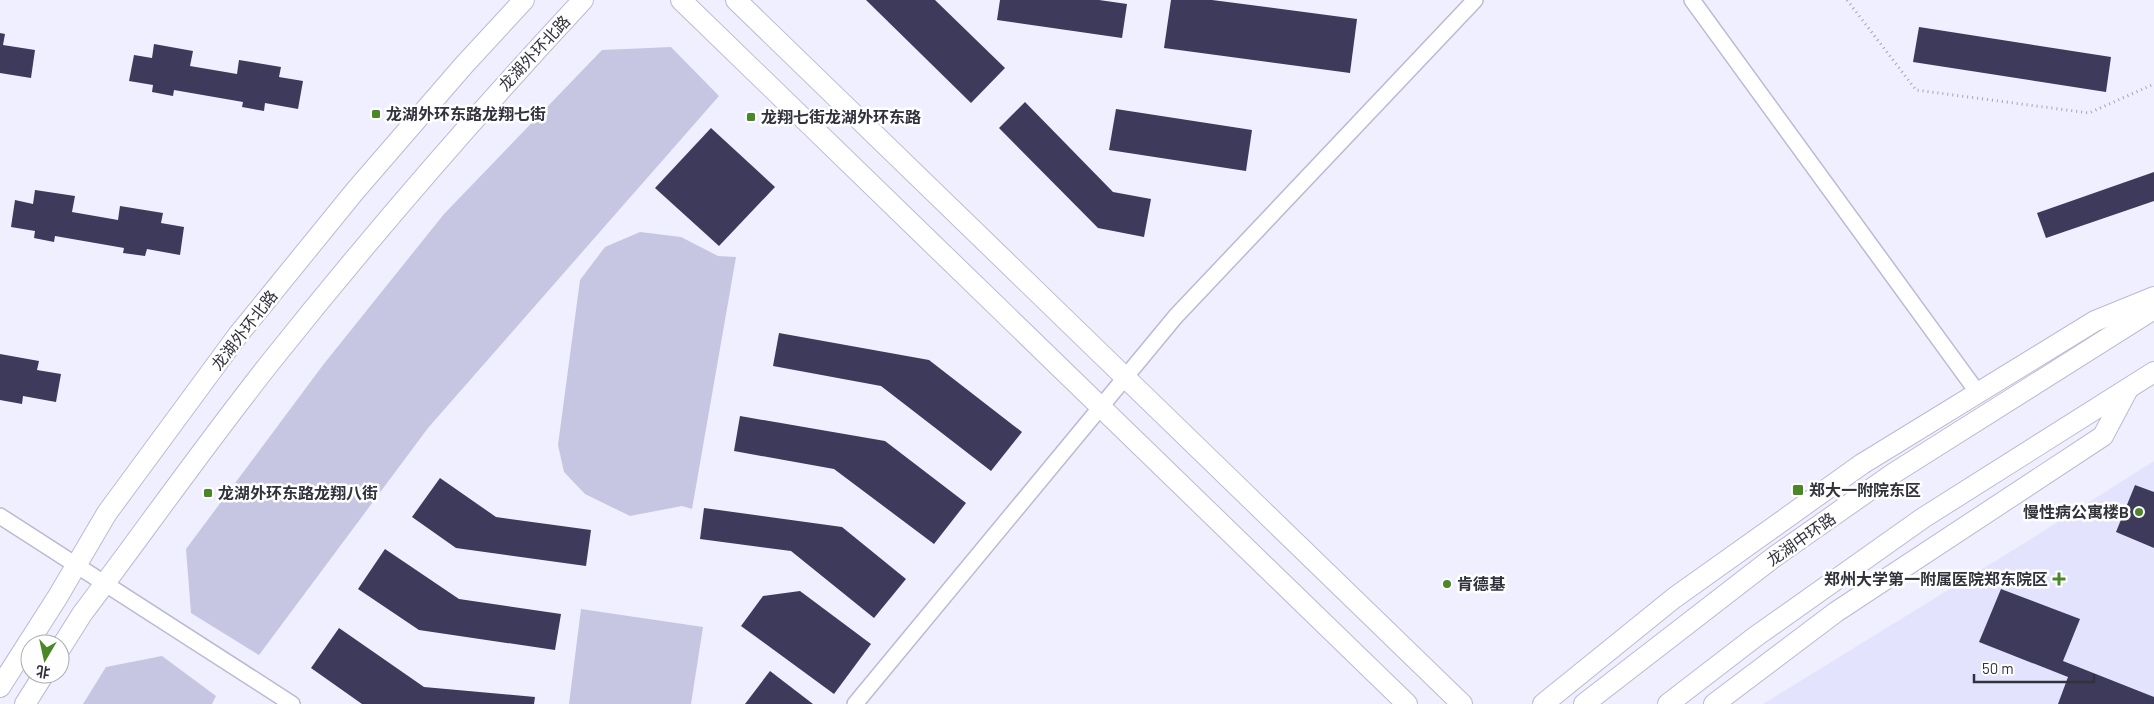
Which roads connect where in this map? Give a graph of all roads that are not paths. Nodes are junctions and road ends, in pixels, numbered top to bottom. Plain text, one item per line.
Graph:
1 (524, 0) edge
2 (583, 0) edge
3 (681, 0) edge
4 (736, 0) edge
5 (1475, 0) edge
6 (1692, 0) edge
7 (2154, 297) edge
8 (2154, 309) edge
9 (2154, 372) edge
10 (1125, 378) junction
11 (2128, 388) junction
12 (1978, 393) junction
13 (1101, 407) junction
14 (0, 516) edge
15 (76, 565) junction
16 (105, 584) junction
17 (70, 635) edge
18 (7, 671) edge
19 (0, 687) edge
20 (292, 704) edge
21 (855, 704) edge
22 (1407, 704) edge
23 (1462, 704) edge
24 (1543, 704) edge
25 (1584, 704) edge
26 (1668, 704) edge
27 (1714, 704) edge

1 - 15 street, 龙湖外环北路
2 - 16 street, 龙湖外环北路
3 - 13 street
4 - 10 street
5 - 10 street
6 - 12 street
7 - 12 street
8 - 25 street, 龙湖中环路
9 - 11 street
10 - 13 street
10 - 23 street
11 - 26 street
11 - 27 street
12 - 24 street
13 - 21 street
13 - 22 street
14 - 15 street
15 - 16 street
15 - 18 street, 龙湖外环北路
16 - 17 street, 龙湖外环北路
16 - 20 street
18 - 19 street, 龙湖外环北路

